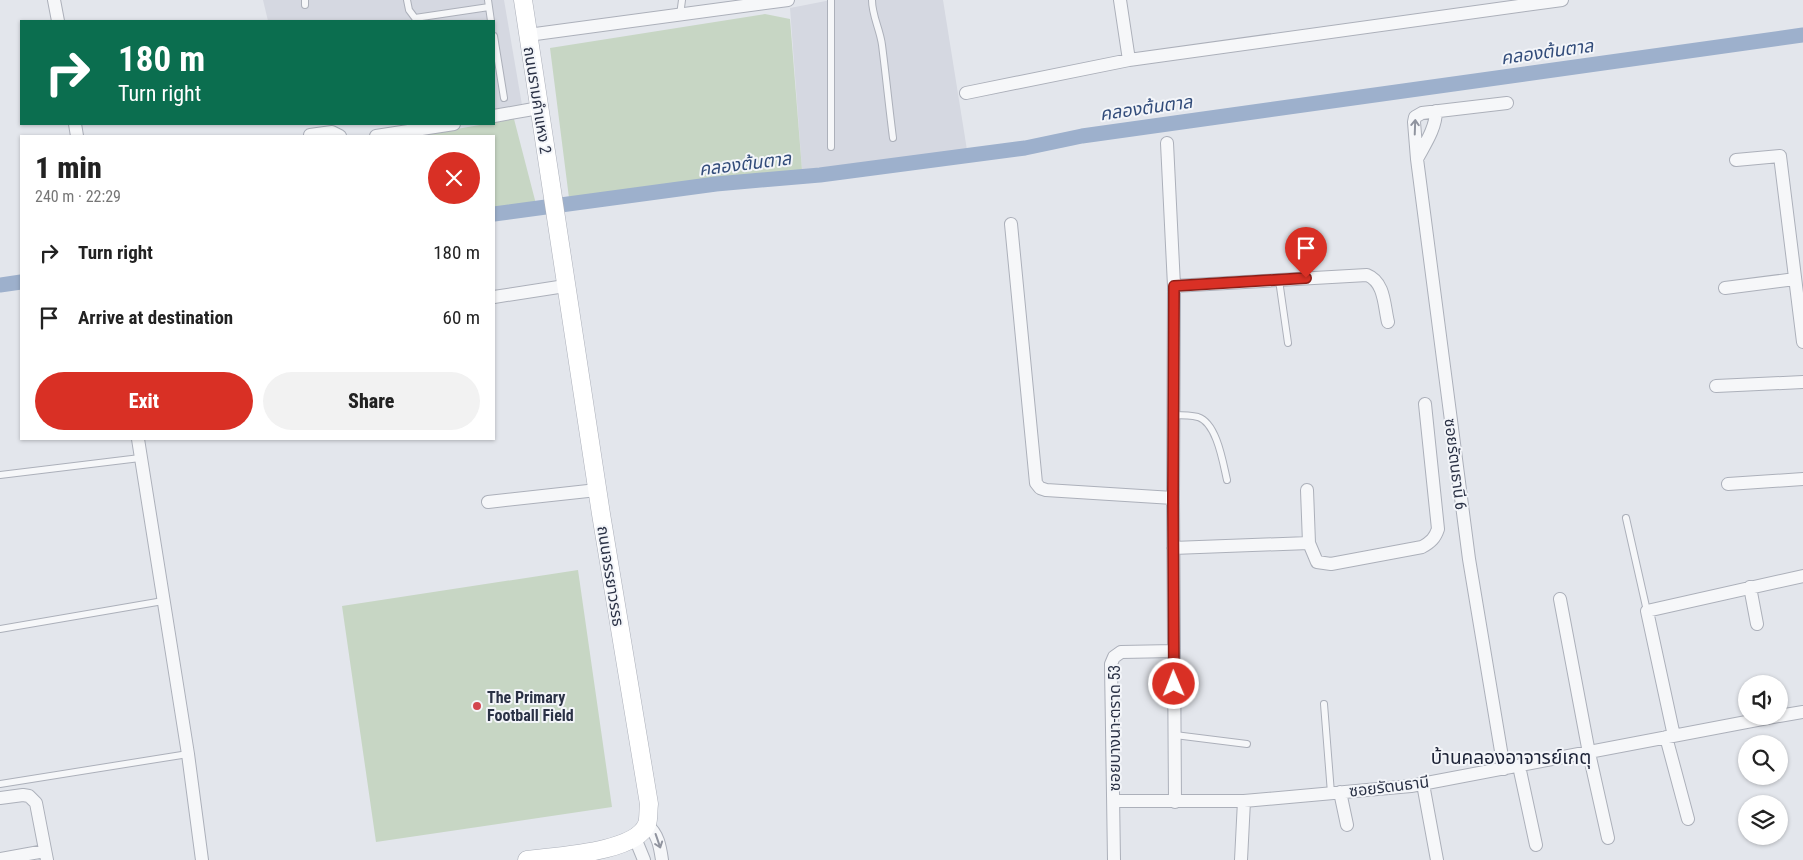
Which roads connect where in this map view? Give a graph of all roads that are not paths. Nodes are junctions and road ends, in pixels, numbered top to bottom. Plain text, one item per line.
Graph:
1 (54, 0) edge
2 (407, 0) edge
3 (523, 0) edge
4 (682, 0) edge
5 (788, 0) edge
6 (831, 0) edge
7 (872, 0) edge
8 (1120, 0) edge
9 (1562, 0) edge
10 (488, 3) edge
11 (1499, 4) edge
12 (680, 15) junction
13 (437, 18) edge
14 (58, 20) edge
15 (491, 20) edge
16 (528, 35) junction
17 (495, 42) edge
18 (1129, 60) junction
19 (966, 93) dead end
20 (504, 98) dead end
21 (1507, 103) dead end
22 (539, 108) junction
23 (1436, 111) junction
24 (495, 116) edge
25 (447, 125) edge
26 (310, 135) edge
27 (338, 135) edge
28 (382, 135) edge
29 (893, 138) dead end
30 (1167, 143) dead end
31 (832, 147) dead end
32 (1417, 159) junction
33 (1736, 160) dead end
34 (554, 207) joint
35 (1011, 224) dead end
36 (1795, 279) junction
37 (1280, 280) junction
38 (565, 286) junction
39 (1174, 286) junction
40 (1725, 288) dead end
41 (495, 297) edge
42 (1388, 322) dead end
43 (1803, 342) edge
44 (1288, 343) dead end
45 (1803, 382) edge
46 (1716, 386) dead end
47 (1425, 404) dead end
48 (1173, 415) junction
49 (138, 440) edge
50 (140, 458) junction
51 (0, 475) edge
52 (1803, 479) edge
53 (1227, 480) dead end
54 (1728, 484) dead end
55 (597, 490) junction
56 (1307, 490) dead end
57 (1173, 498) junction
58 (488, 502) dead end
59 (1626, 518) dead end
60 (1309, 543) junction
61 (1173, 548) junction
62 (1803, 576) edge
63 (1750, 587) junction
64 (1560, 599) dead end
65 (163, 601) junction
66 (1647, 611) junction
67 (1757, 624) dead end
68 (0, 629) edge
69 (1174, 651) junction
70 (1324, 704) dead end
71 (1803, 712) edge
72 (1788, 714) edge
73 (1738, 724) edge
74 (1175, 735) junction
75 (1670, 737) junction
76 (1247, 744) dead end
77 (1590, 753) junction
78 (188, 754) junction
79 (1519, 766) junction
80 (1504, 769) junction
81 (0, 784) edge
82 (1422, 784) junction
83 (1336, 792) junction
84 (0, 798) edge
85 (1114, 801) junction
86 (1244, 801) junction
87 (1175, 802) junction
88 (1688, 819) dead end
89 (647, 825) junction
90 (1347, 825) dead end
91 (634, 838) junction
92 (1608, 838) dead end
93 (1536, 845) dead end
94 (46, 856) edge
95 (0, 859) edge
96 (202, 860) edge
97 (527, 860) edge
98 (644, 860) edge
99 (662, 860) edge
100 (1114, 860) edge
101 (1241, 860) edge
102 (1438, 860) edge

1 - 14 street
2 - 13 lane
3 - 16 main road, ถนนรามคำแหง 2
4 - 12 lane
5 - 12 street
6 - 31 lane
7 - 29 lane
8 - 18 street
9 - 11 street
10 - 13 lane
10 - 15 lane
11 - 18 street
12 - 16 street
16 - 22 main road, ถนนรามคำแหง 2
17 - 20 lane
18 - 19 street
21 - 23 street, ซอยรัตนธานี 6
22 - 24 street
22 - 34 main road, ถนนรามคำแหง 2
23 - 32 street
32 -> 23 street, ซอยรัตนธานี 6
25 - 28 street
26 - 27 street
30 - 39 street
32 - 80 street, ซอยรัตนธานี 6
33 - 36 street
34 - 38 main road, ถนนจรรยาวรรธ
35 - 57 street
36 - 40 street
36 - 43 street
37 - 39 street
37 - 42 street
37 - 44 lane
38 - 41 street
38 - 55 main road, ถนนจรรยาวรรธ
39 - 48 street
45 - 46 street
47 - 60 street
48 - 53 lane
48 - 57 street
49 - 50 street
50 - 51 lane
50 - 65 street
52 - 54 street
55 - 58 street
55 - 89 main road, ถนนจรรยาวรรธ
56 - 60 street
57 - 61 street
59 - 66 lane
60 - 61 street
61 - 69 street
62 - 63 street
63 - 66 street
63 - 67 street
64 - 77 street
65 - 68 lane
65 - 78 street
66 - 75 street
69 - 74 street
69 - 85 street, ซอยบางนา-ตราด 53
70 - 83 lane
71 - 72 street, ซอยรัตนธานี
73 - 75 street, ซอยรัตนธานี
74 - 76 lane
74 - 87 street
75 - 77 street, ซอยรัตนธานี
75 - 88 street
77 - 79 street, ซอยรัตนธานี
77 - 92 street
78 - 81 lane
78 - 96 street
79 - 80 street, ซอยรัตนธานี
79 - 93 street
80 - 82 street, ซอยรัตนธานี
82 - 83 street, ซอยรัตนธานี
82 - 102 street
83 - 86 street, ซอยรัตนธานี
83 - 90 street
84 - 94 street
85 - 87 street, ซอยรัตนธานี
85 - 100 street, ซอยบางนา-ตราด 53
86 - 87 street, ซอยรัตนธานี
86 - 101 street
89 - 91 main road
89 -> 99 street
91 - 97 main road
91 - 98 street
94 - 95 street

